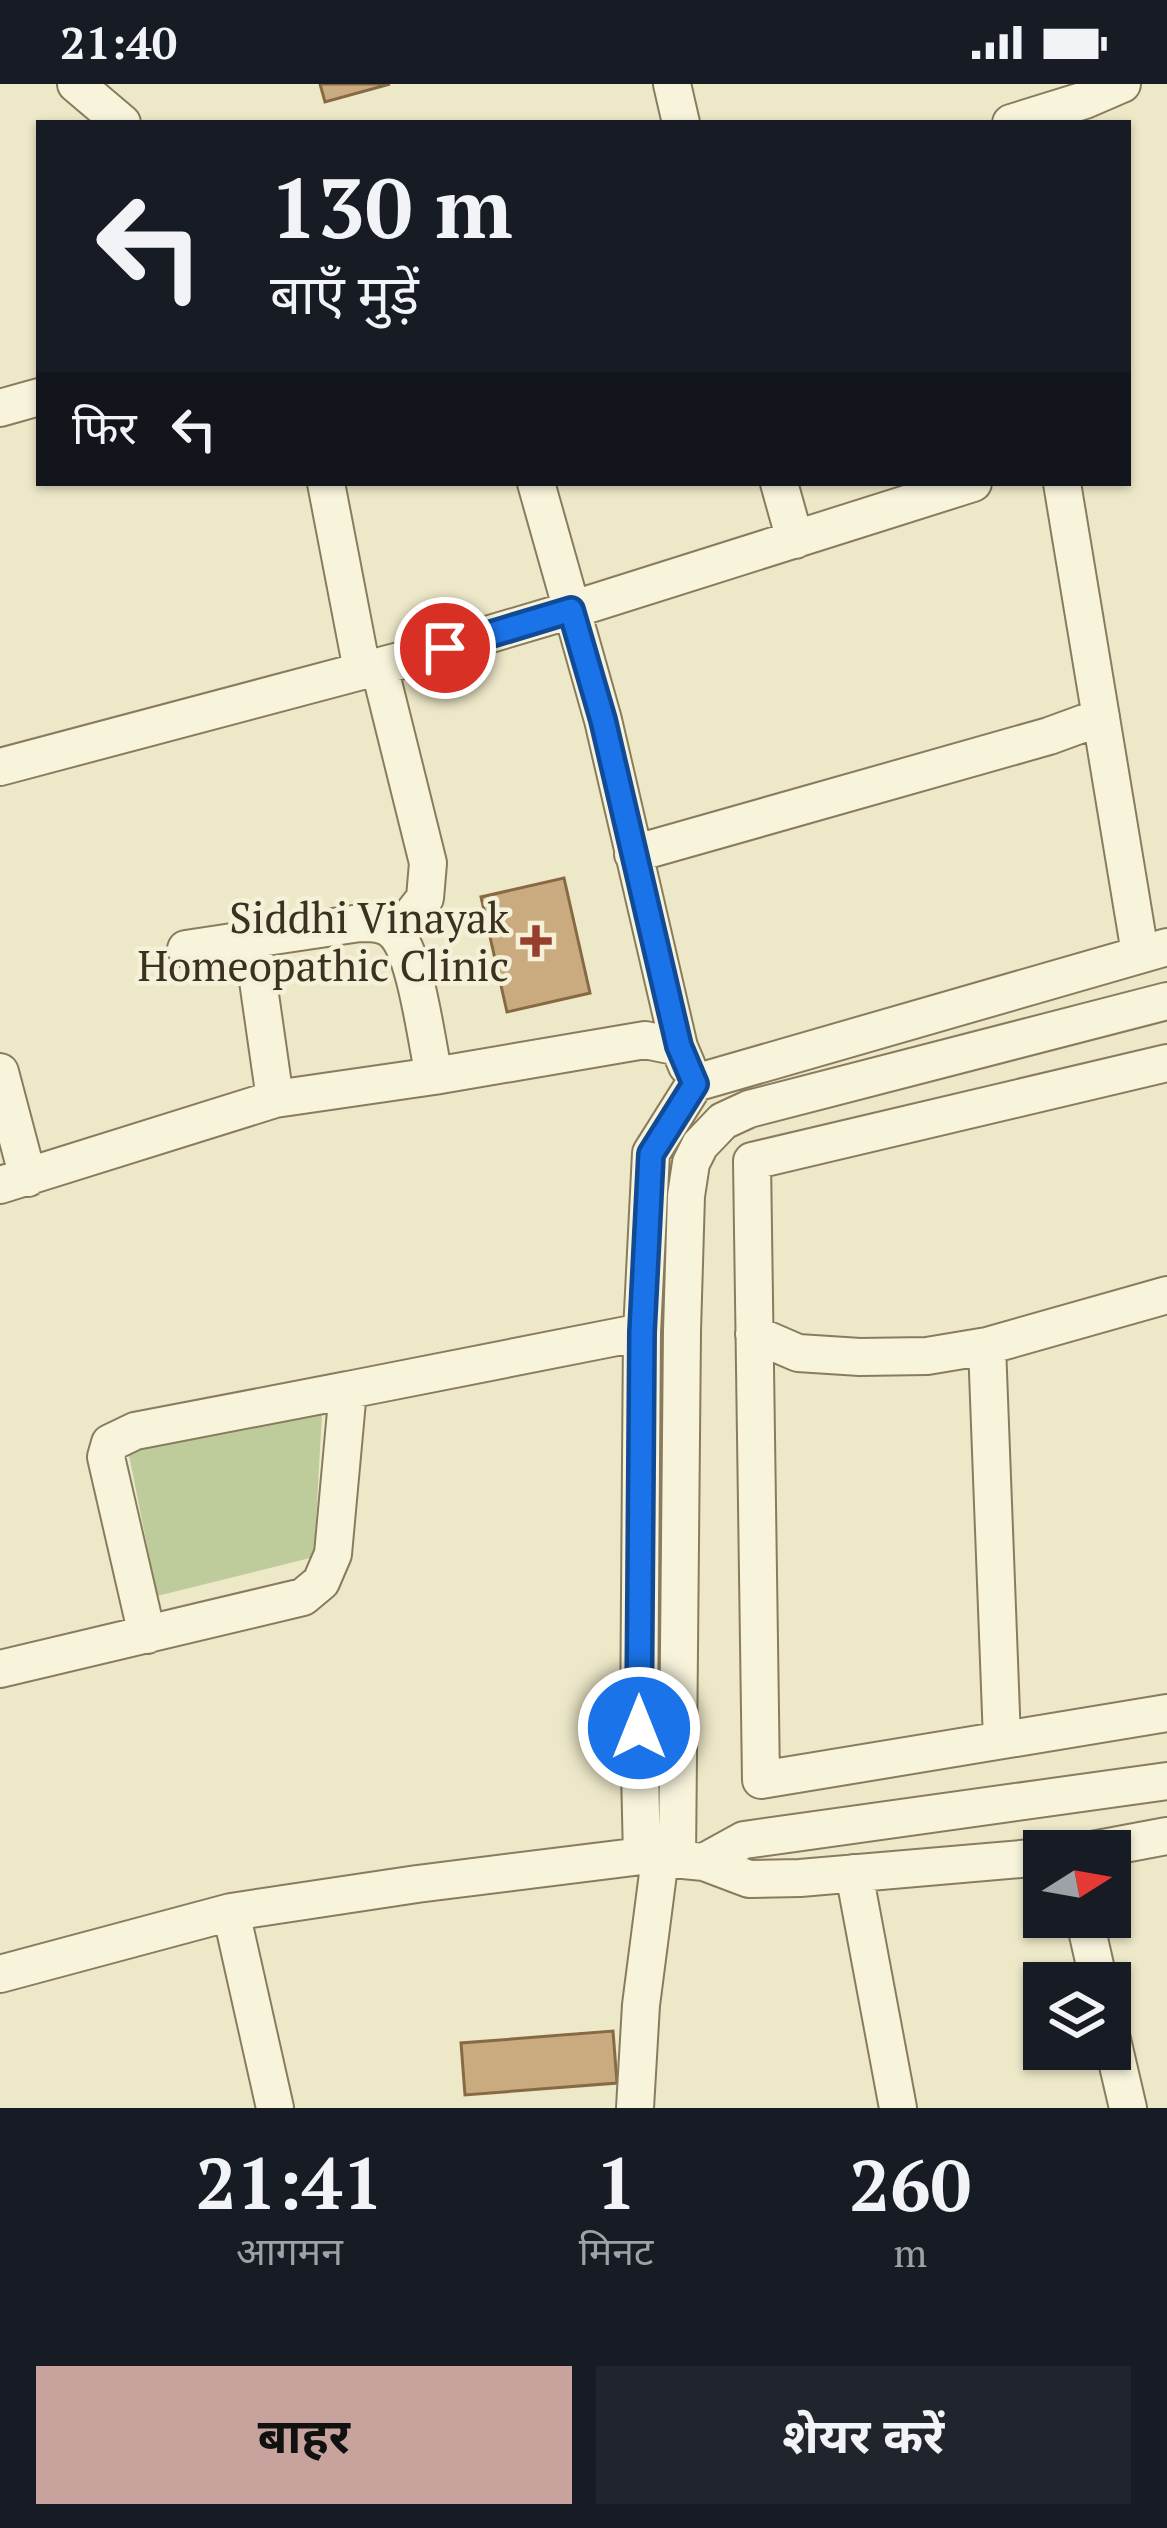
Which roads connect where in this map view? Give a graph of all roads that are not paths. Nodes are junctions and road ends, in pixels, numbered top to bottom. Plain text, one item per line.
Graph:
1 (76, 84) edge
2 (672, 84) edge
3 (1122, 84) edge
4 (118, 120) edge
5 (680, 120) edge
6 (1020, 120) edge
7 (36, 398) edge
8 (0, 408) edge
9 (327, 486) edge
10 (537, 486) edge
11 (780, 486) edge
12 (964, 486) edge
13 (1062, 486) edge
14 (795, 540) junction
15 (571, 610) junction
16 (370, 668) junction
17 (1101, 717) junction
18 (0, 767) edge
19 (633, 854) junction
20 (397, 934) junction
21 (252, 939) junction
22 (185, 950) dead end
23 (1154, 950) edge
24 (1167, 1001) edge
25 (679, 1046) junction
26 (1167, 1064) edge
27 (0, 1072) edge
28 (434, 1076) junction
29 (695, 1084) junction
30 (275, 1099) junction
31 (723, 1121) junction
32 (14, 1181) edge
33 (1167, 1294) edge
34 (642, 1332) junction
35 (754, 1334) junction
36 (987, 1346) junction
37 (348, 1390) junction
38 (147, 1635) junction
39 (0, 1669) edge
40 (1167, 1713) edge
41 (1001, 1740) junction
42 (1167, 1781) edge
43 (1167, 1836) edge
44 (1131, 1843) edge
45 (671, 1859) junction
46 (1023, 1859) edge
47 (854, 1873) junction
48 (231, 1912) junction
49 (0, 1974) edge
50 (1119, 2070) edge
51 (275, 2108) edge
52 (635, 2108) edge
53 (898, 2108) edge
54 (1128, 2108) edge

1 - 4 street
2 - 5 street
3 - 6 street
7 - 8 street
9 - 16 street
10 - 15 street
11 - 14 street
12 - 14 street
13 - 17 street
14 - 15 street
15 - 16 street
15 - 19 street
16 - 18 street
16 - 20 street
17 - 19 street
17 - 23 street
19 - 25 street
20 - 21 street
20 - 28 street
21 - 22 street
21 - 30 street
23 - 29 street
24 - 31 street
25 - 28 street
25 - 29 street
26 - 35 street
27 - 32 street
28 - 30 street
29 - 31 street
29 - 34 street
30 - 32 street
31 - 45 street
33 - 36 street
34 - 37 street
34 - 45 street
35 - 36 street
35 - 41 street
36 - 41 street
37 - 38 street
37 - 38 street
38 - 39 street
40 - 41 street
42 - 45 street
43 - 44 street
45 - 47 street
45 - 48 street
45 - 52 street
46 - 47 street
47 - 53 street
48 - 49 street
48 - 51 street
50 - 54 street

